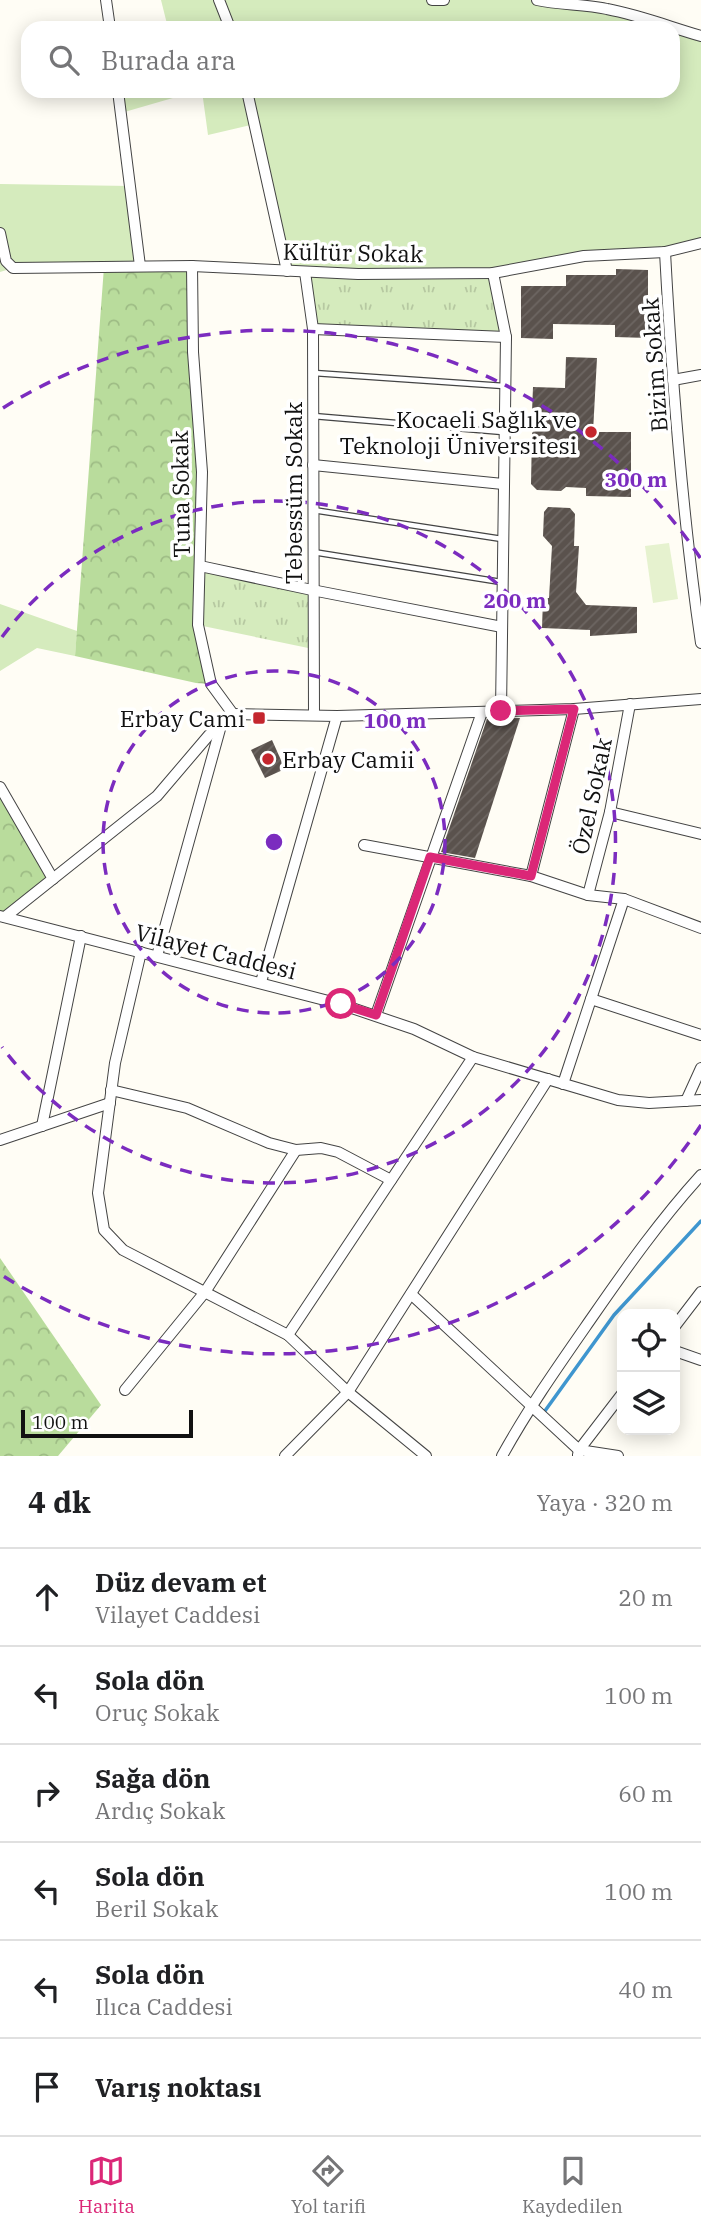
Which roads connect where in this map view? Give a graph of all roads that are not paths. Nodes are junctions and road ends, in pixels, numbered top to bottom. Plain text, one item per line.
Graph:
1 (106, 0) edge
2 (219, 0) edge
3 (432, 0) edge
4 (444, 0) edge
5 (537, 0) edge
6 (578, 2) edge
7 (109, 21) edge
8 (227, 21) edge
9 (651, 21) edge
10 (680, 30) edge
11 (701, 36) edge
12 (119, 98) edge
13 (249, 98) edge
14 (0, 233) edge
15 (701, 243) edge
16 (665, 252) junction
17 (140, 266) junction
18 (192, 266) junction
19 (287, 271) junction
20 (305, 272) junction
21 (493, 273) junction
22 (313, 329) junction
23 (506, 337) junction
24 (313, 373) junction
25 (701, 375) edge
26 (673, 380) junction
27 (505, 386) junction
28 (313, 416) junction
29 (504, 432) junction
30 (313, 465) junction
31 (503, 484) junction
32 (313, 509) junction
33 (502, 539) junction
34 (313, 552) junction
35 (200, 566) junction
36 (696, 576) edge
37 (502, 583) junction
38 (312, 590) junction
39 (502, 627) junction
40 (701, 643) edge
41 (701, 699) edge
42 (630, 704) junction
43 (574, 709) junction
44 (501, 711) junction
45 (482, 712) junction
46 (233, 714) junction
47 (314, 715) junction
48 (337, 716) junction
49 (222, 721) junction
50 (0, 787) edge
51 (610, 812) junction
52 (701, 834) edge
53 (364, 845) dead end
54 (430, 857) junction
55 (531, 876) junction
56 (53, 879) junction
57 (588, 895) junction
58 (624, 899) junction
59 (3, 917) edge
60 (701, 928) edge
61 (81, 936) junction
62 (141, 952) junction
63 (157, 956) junction
64 (261, 982) junction
65 (591, 999) junction
66 (376, 1015) junction
67 (701, 1035) edge
68 (473, 1057) junction
69 (701, 1068) edge
70 (548, 1079) junction
71 (563, 1083) junction
72 (111, 1090) junction
73 (701, 1100) edge
74 (687, 1101) junction
75 (110, 1103) junction
76 (42, 1126) junction
77 (0, 1140) edge
78 (296, 1150) junction
79 (701, 1175) edge
80 (391, 1180) junction
81 (205, 1292) junction
82 (701, 1292) edge
83 (411, 1294) junction
84 (680, 1319) edge
85 (288, 1335) junction
86 (680, 1353) edge
87 (701, 1360) edge
88 (125, 1390) dead end
89 (348, 1392) junction
90 (617, 1401) edge
91 (530, 1406) junction
92 (578, 1453) edge
93 (285, 1456) edge
94 (426, 1456) edge
95 (502, 1456) edge
96 (618, 1456) edge

1 - 7 street
2 - 8 street
3 - 4 street
5 - 6 street
6 - 9 street
10 - 11 street
12 - 17 street
13 - 19 street
14 - 17 street, Kültür Sokak
15 - 16 street, Kültür Sokak
16 - 21 street, Kültür Sokak
16 - 26 street, Bizim Sokak
17 - 18 street, Kültür Sokak
18 - 19 street, Kültür Sokak
18 - 35 street, Tuna Sokak
19 - 20 street, Kültür Sokak
20 - 21 street, Kültür Sokak
20 - 22 street, Tebessüm Sokak
21 - 23 street
22 - 23 street
22 - 24 street, Tebessüm Sokak
23 - 27 street
24 - 27 lane
24 - 28 street, Tebessüm Sokak
25 - 26 street
26 - 36 street, Bizim Sokak
27 - 29 street
28 - 29 lane
28 - 30 street, Tebessüm Sokak
29 - 31 street
30 - 31 street
30 - 32 street, Tebessüm Sokak
31 - 33 street
32 - 33 lane
32 - 34 street, Tebessüm Sokak
33 - 37 street
34 - 37 lane
34 - 38 street, Tebessüm Sokak
35 - 38 street
35 - 46 street, Tuna Sokak
36 - 40 street, Bizim Sokak
37 - 39 street
38 - 39 street
38 - 47 street, Tebessüm Sokak
39 - 44 street
41 - 42 street
42 - 43 street
42 - 51 street, Özel Sokak
43 - 44 street
43 - 55 street
44 - 45 street
45 - 48 street
45 - 54 street
46 - 47 street
46 - 49 street
47 - 48 street
48 - 64 street
49 - 56 street
49 - 63 street
50 - 56 street
51 - 52 street
51 - 57 street, Özel Sokak
53 - 54 street
54 - 55 street
54 - 66 street
55 - 57 street
56 - 59 street
57 - 58 street
58 - 60 street
58 - 65 street
59 - 61 street, Vilayet Caddesi
61 - 62 street, Vilayet Caddesi
61 - 76 street
62 - 63 street, Vilayet Caddesi
62 - 72 street
63 - 64 street, Vilayet Caddesi
64 - 66 street, Vilayet Caddesi
65 - 67 street
65 - 71 street
66 - 68 street, Vilayet Caddesi
68 - 70 street, Vilayet Caddesi
68 - 80 street
69 - 74 street
70 - 71 street, Vilayet Caddesi
70 - 83 street
71 - 74 street, Vilayet Caddesi
72 - 75 street
72 - 78 street
73 - 74 street, Vilayet Caddesi
75 - 76 street
75 - 81 street
76 - 77 street
78 - 80 street
78 - 81 street
79 - 91 street
80 - 85 street
81 - 85 street
81 - 88 street
82 - 84 street
83 - 89 street
83 - 91 street
85 - 89 street
86 - 87 street
89 - 93 street
89 - 94 street
90 - 92 street
91 - 92 street
91 - 95 street
92 - 96 street

